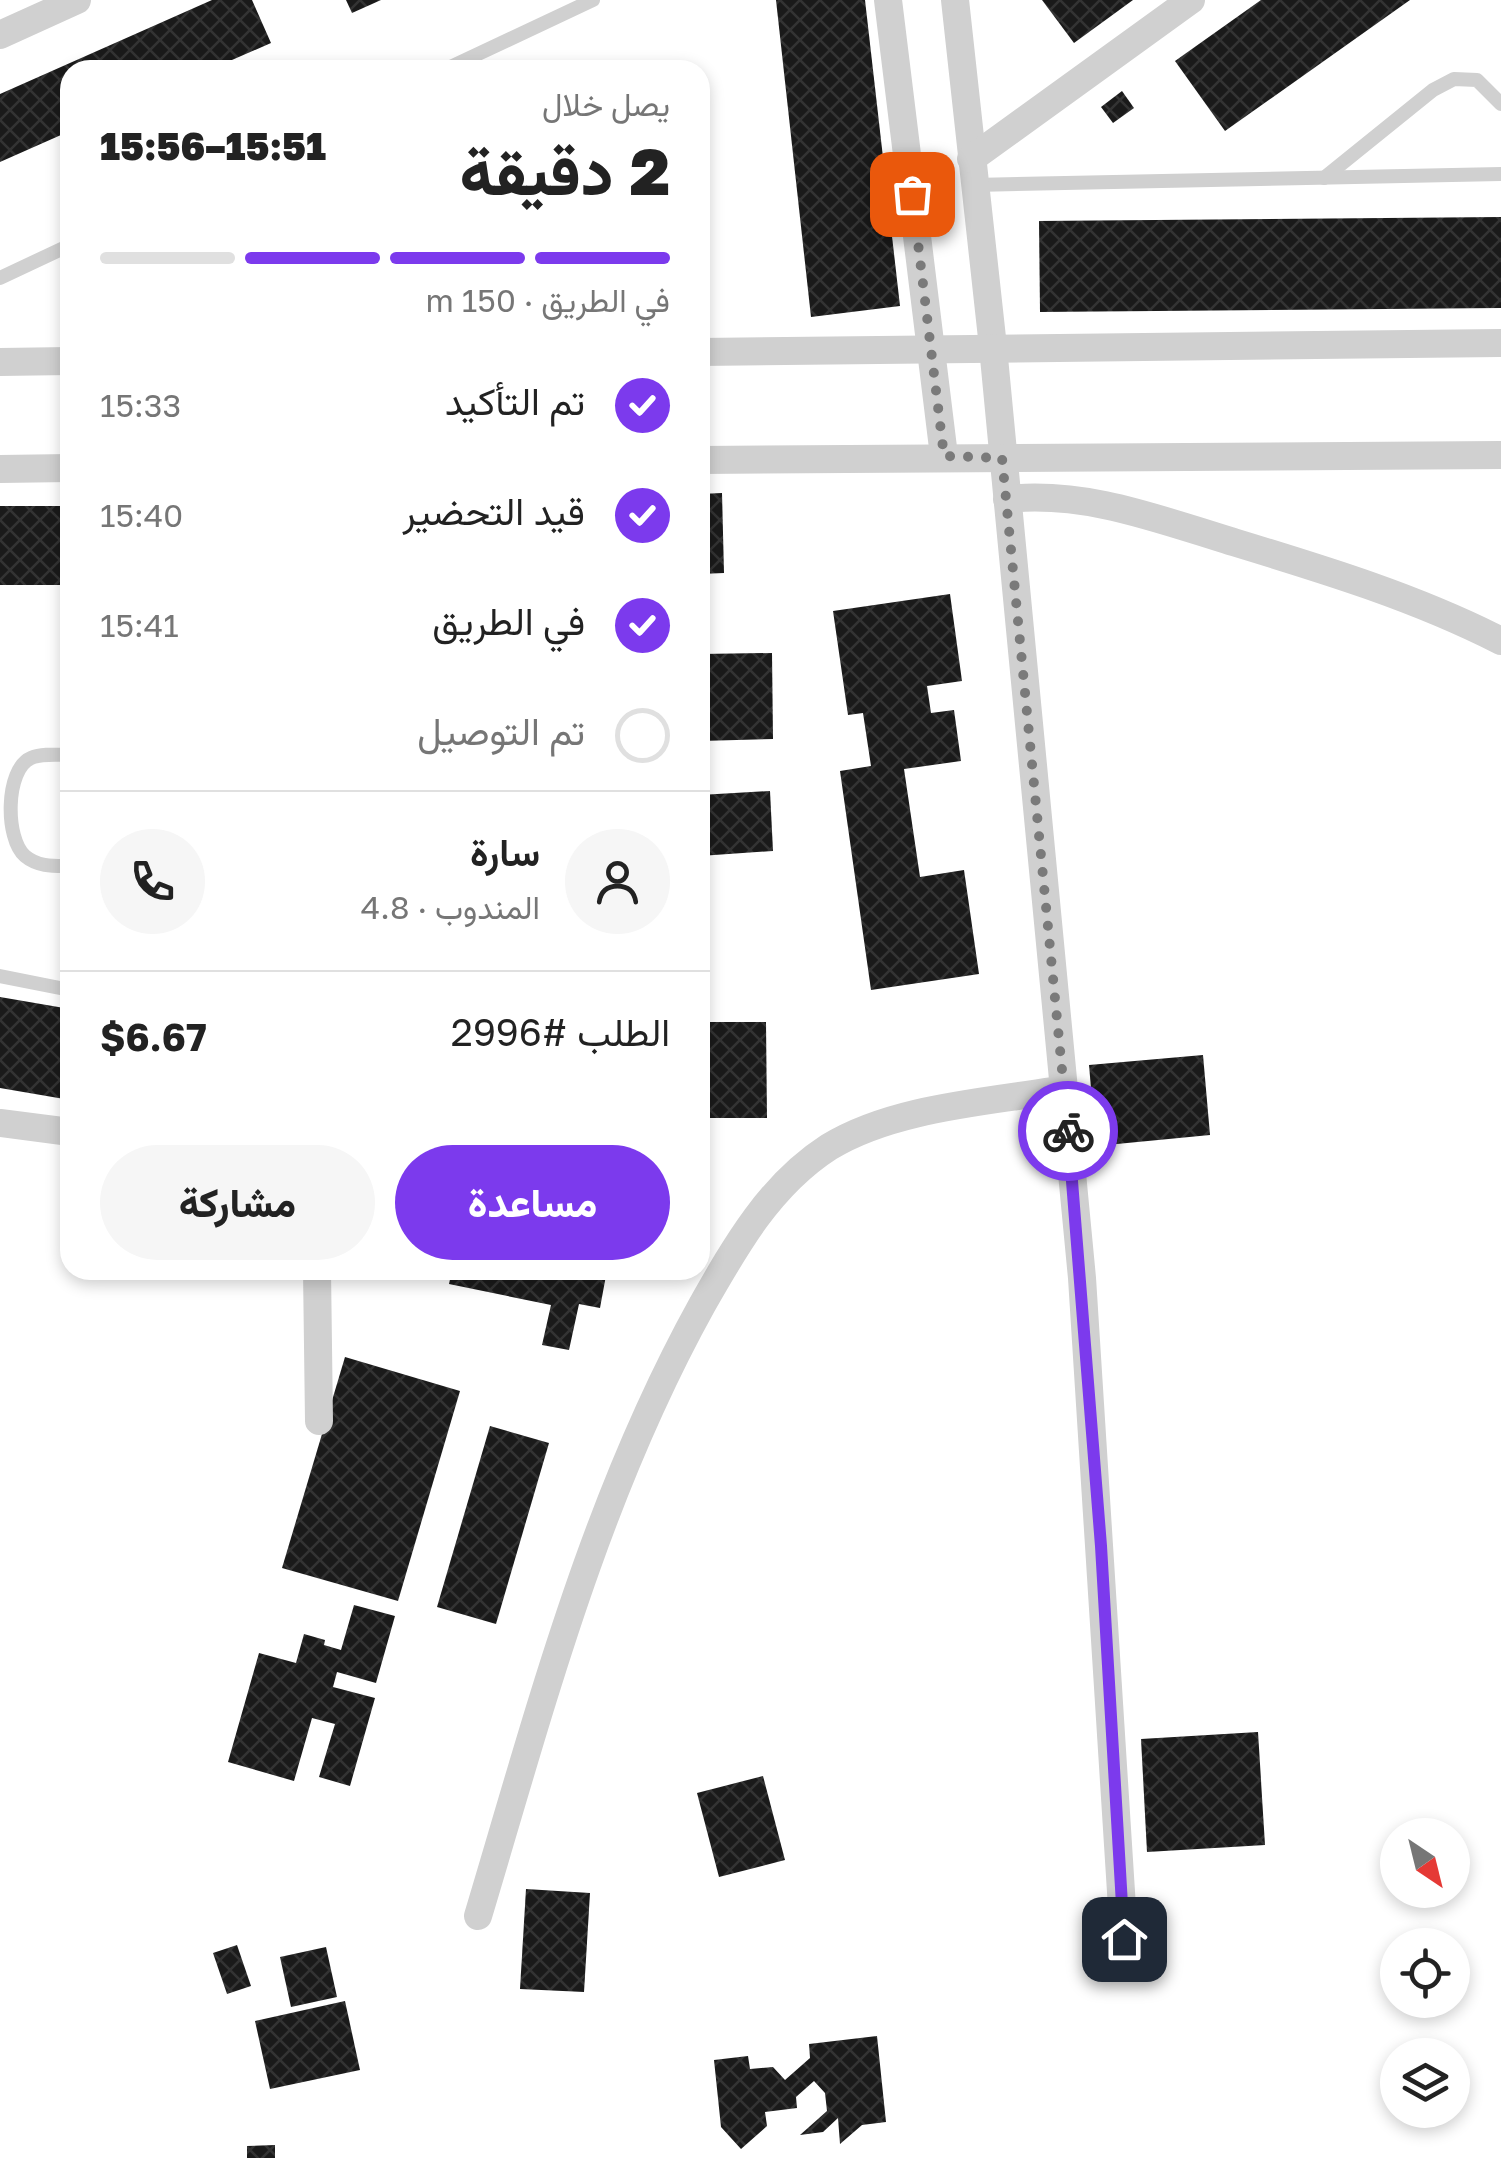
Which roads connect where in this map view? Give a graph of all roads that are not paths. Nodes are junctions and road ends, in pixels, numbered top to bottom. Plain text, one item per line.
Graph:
1 (78, 0) edge
2 (593, 0) edge
3 (888, 0) edge
4 (954, 0) edge
5 (1190, 0) edge
6 (0, 35) edge
7 (465, 60) edge
8 (1501, 104) edge
9 (973, 172) junction
10 (1501, 174) edge
11 (1324, 178) junction
12 (60, 250) edge
13 (0, 278) edge
14 (1501, 343) edge
15 (993, 347) junction
16 (932, 350) junction
17 (710, 352) edge
18 (60, 361) edge
19 (0, 362) edge
20 (944, 456) junction
21 (1501, 456) edge
22 (1002, 458) junction
23 (710, 460) edge
24 (60, 468) edge
25 (0, 469) edge
26 (1007, 499) junction
27 (1501, 642) edge
28 (60, 755) edge
29 (6, 803) edge
30 (60, 865) edge
31 (0, 976) edge
32 (60, 988) edge
33 (1064, 1089) junction
34 (0, 1123) edge
35 (60, 1131) edge
36 (318, 1280) edge
37 (319, 1421) dead end
38 (478, 1916) dead end
39 (1124, 1939) dead end

1 - 6 street
2 - 7 lane
3 - 16 street
4 - 9 street
5 - 9 street
8 - 11 lane
9 - 11 lane
9 - 15 street
10 - 11 lane
12 - 13 lane
14 - 15 street
15 - 16 street
15 - 22 street
16 - 17 street
16 - 20 street
18 - 19 street
20 - 22 street
20 - 23 street
21 - 22 street
22 - 26 street
24 - 25 street
26 - 27 street
26 - 33 street
28 - 29 lane
29 - 30 lane
31 - 32 lane
33 - 38 street
33 - 39 street
34 - 35 street
36 - 37 street

